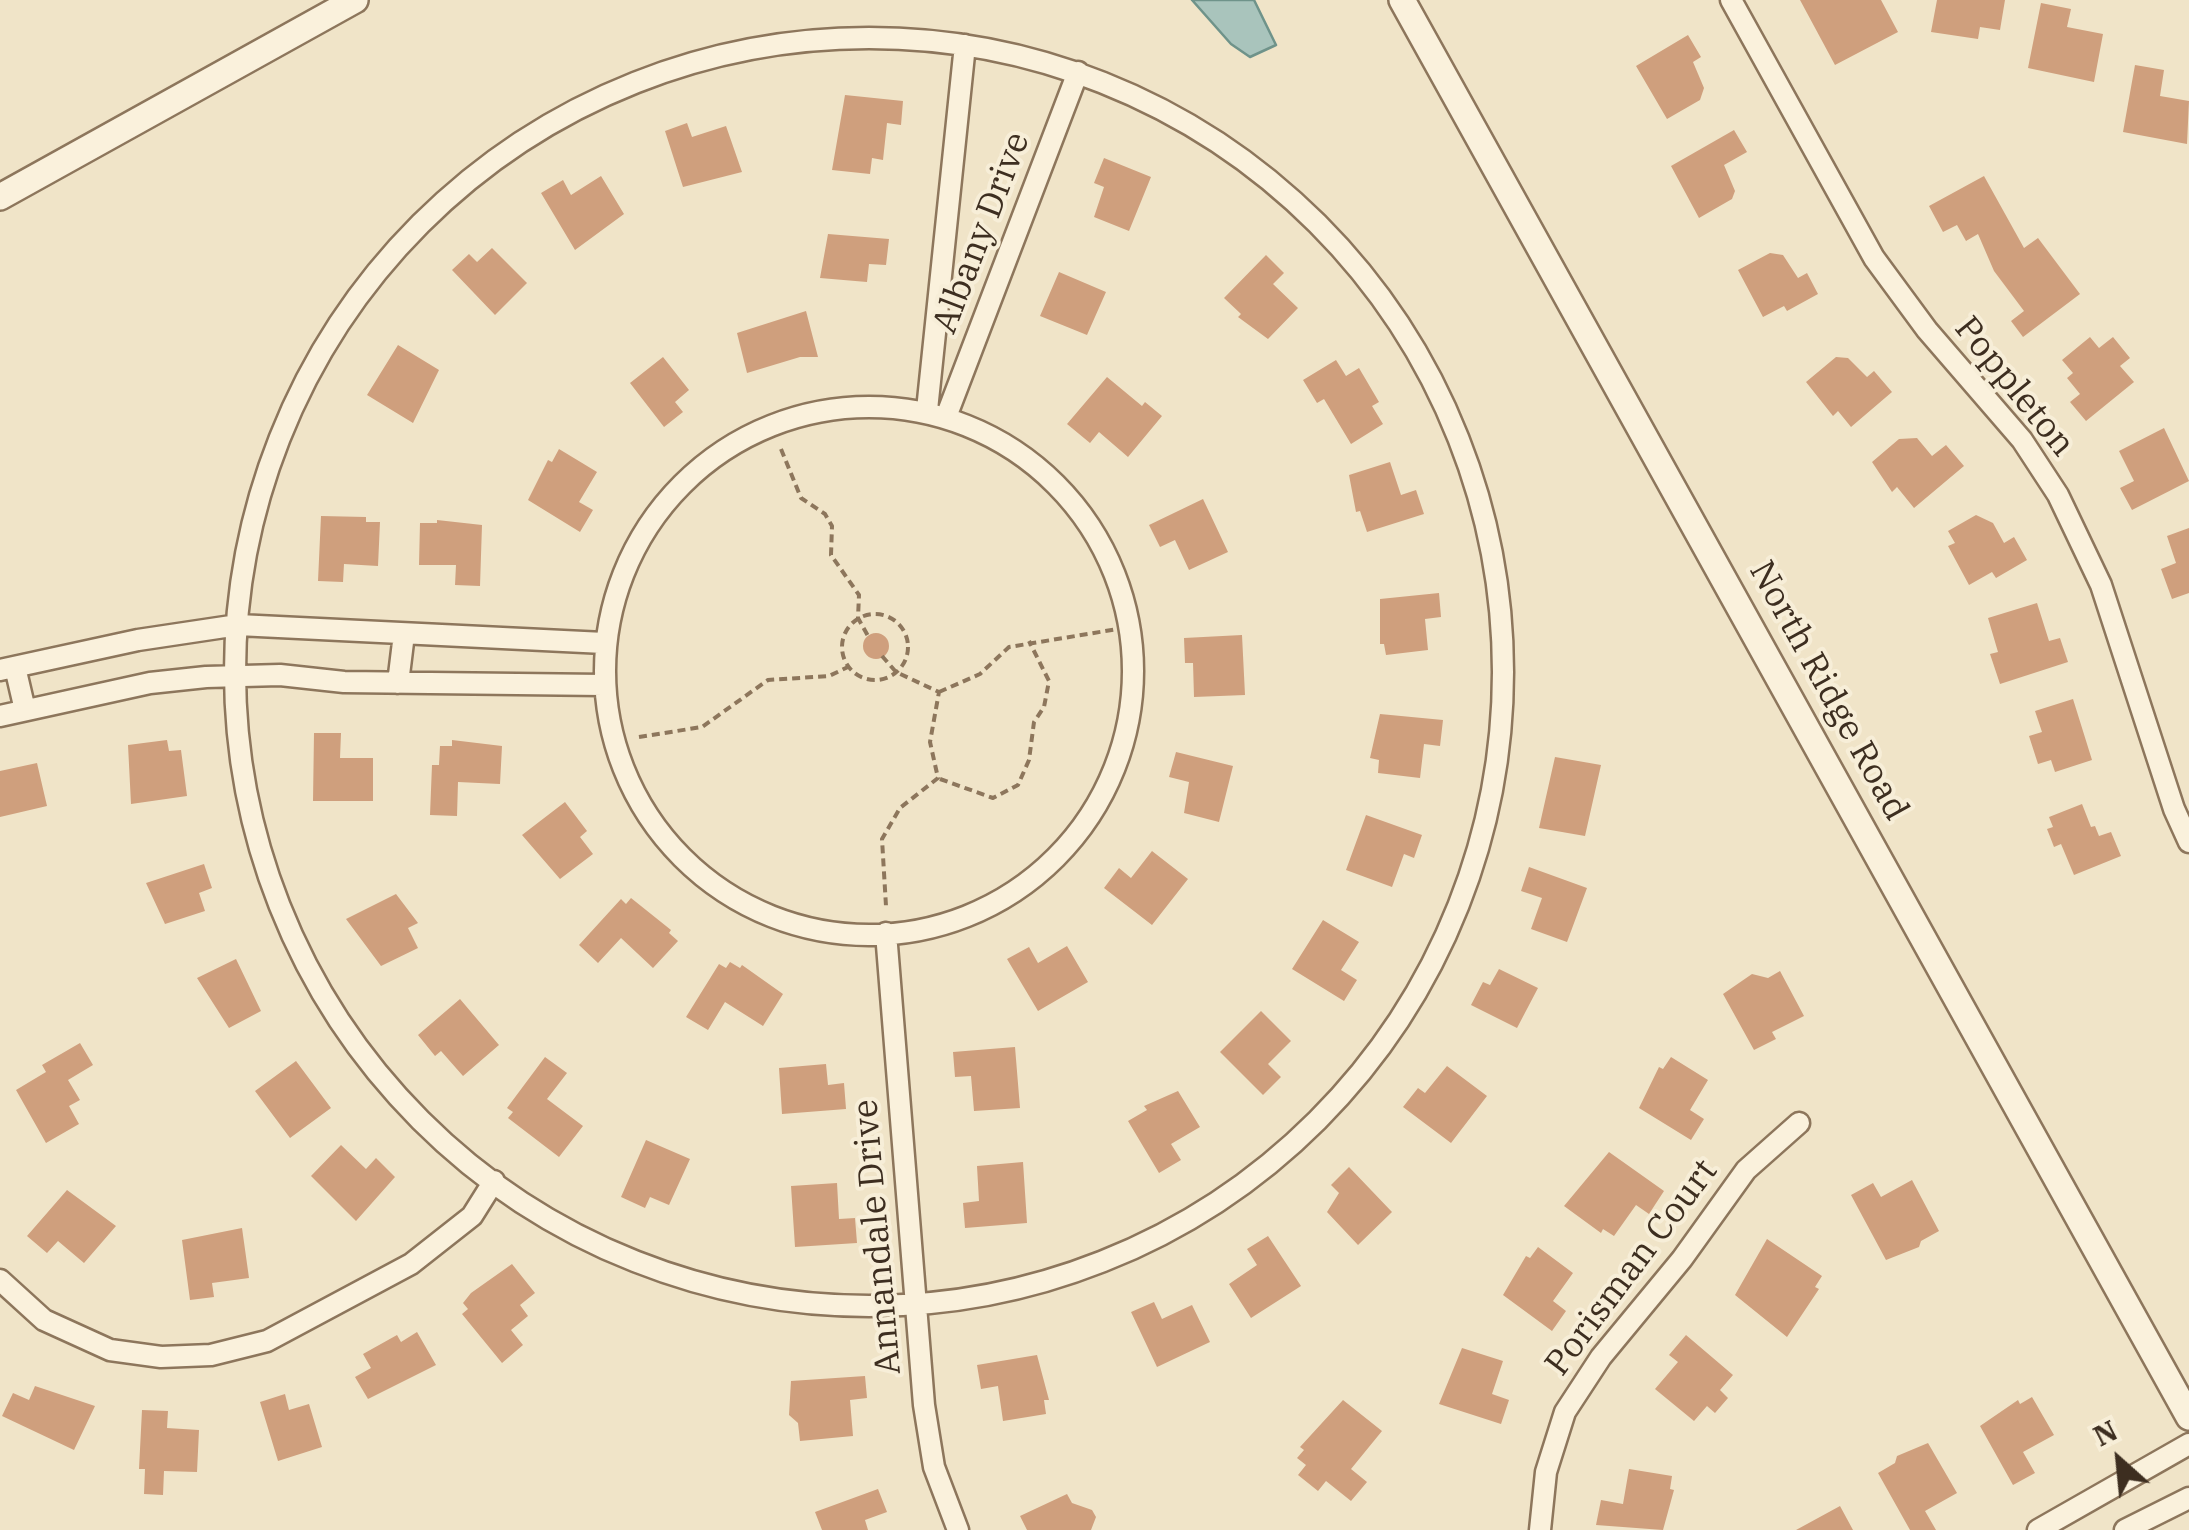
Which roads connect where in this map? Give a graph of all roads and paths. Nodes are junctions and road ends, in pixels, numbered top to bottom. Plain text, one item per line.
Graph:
1 (355, 0) edge
2 (1402, 0) edge
3 (1731, 0) edge
4 (965, 45) junction
5 (1078, 72) junction
6 (0, 197) edge
7 (937, 414) junction
8 (781, 450) dead end
9 (858, 618) junction
10 (239, 626) junction
11 (1130, 627) junction
12 (404, 634) junction
13 (868, 636) dead end
14 (1029, 641) junction
15 (604, 643) junction
16 (882, 656) dead end
17 (848, 667) junction
18 (8, 668) edge
19 (896, 672) junction
20 (238, 676) junction
21 (398, 683) junction
22 (603, 685) junction
23 (939, 692) junction
24 (25, 710) junction
25 (0, 716) edge
26 (639, 737) dead end
27 (938, 778) junction
28 (2189, 842) edge
29 (886, 906) dead end
30 (886, 933) junction
31 (1799, 1124) dead end
32 (494, 1181) junction
33 (0, 1280) edge
34 (916, 1305) junction
35 (2189, 1417) edge
36 (2189, 1444) edge
37 (2189, 1498) edge
38 (958, 1530) edge
39 (1540, 1530) edge
40 (2038, 1530) edge
41 (2125, 1530) edge

1 - 6 street
2 - 35 street, North Ridge Road
3 - 28 street, Poppleton
4 - 5 street
4 - 7 street, Albany Drive
4 - 10 street
5 - 7 street, Albany Drive
5 - 34 street
7 - 11 street
7 - 15 street
8 - 9 path
9 - 13 path
9 - 17 path
9 - 19 path
10 - 12 street
10 - 18 street
10 - 20 street
11 - 14 path
11 - 30 street
12 - 15 street
12 - 21 street
14 - 23 path
14 - 27 path
15 - 22 street
16 - 19 path
17 - 19 path
17 - 26 path
18 - 24 street
19 - 23 path
20 - 21 street
20 - 24 street
20 - 32 street
21 - 22 street
22 - 30 street
23 - 27 path
24 - 25 street
27 - 29 path
30 - 34 street, Annandale Drive
31 - 39 street, Porisman Court
32 - 33 street
32 - 34 street
34 - 38 street, Annandale Drive
36 - 40 street
37 - 41 street

